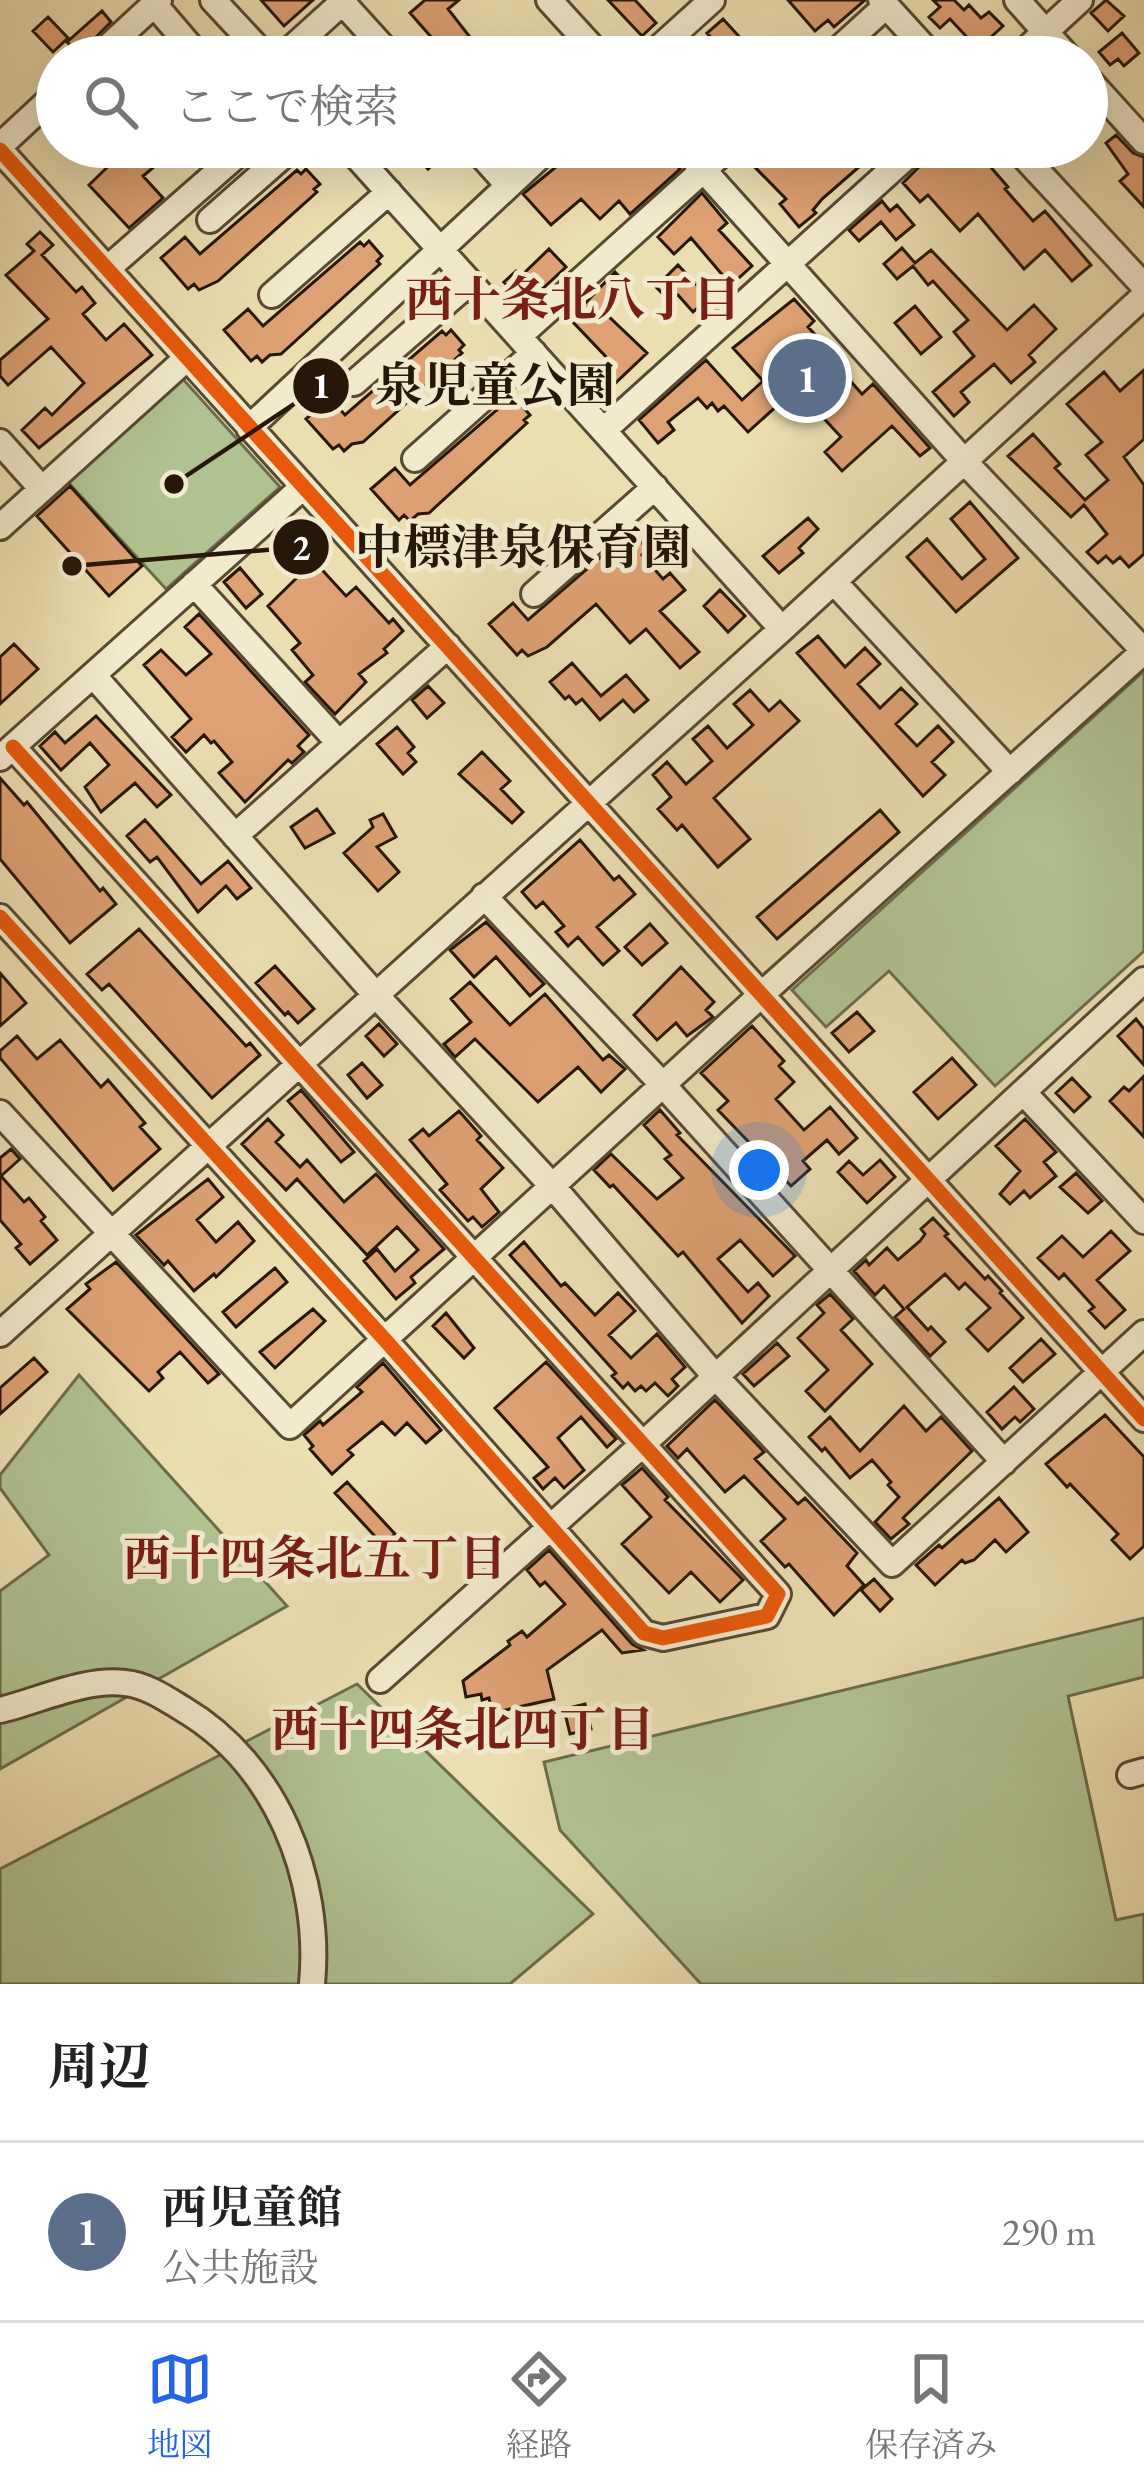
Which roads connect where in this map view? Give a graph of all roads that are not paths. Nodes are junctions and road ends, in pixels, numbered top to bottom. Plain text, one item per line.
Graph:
1 (213, 0) edge
2 (549, 0) edge
3 (712, 0) edge
4 (1016, 0) edge
5 (1081, 0) edge
6 (344, 1) edge
7 (156, 2) edge
8 (884, 3) edge
9 (1046, 32) junction
10 (120, 36) edge
11 (183, 36) edge
12 (246, 36) edge
13 (305, 36) edge
14 (374, 36) edge
15 (582, 36) edge
16 (672, 36) edge
17 (851, 36) edge
18 (913, 36) edge
19 (1042, 36) edge
20 (1050, 36) edge
21 (1108, 101) edge
22 (36, 113) edge
23 (1144, 141) edge
24 (0, 148) edge
25 (221, 168) edge
26 (269, 168) edge
27 (366, 168) edge
28 (493, 168) edge
29 (526, 168) edge
30 (893, 168) edge
31 (1034, 168) edge
32 (704, 170) joint
33 (508, 184) junction
34 (388, 193) junction
35 (210, 220) dead end
36 (439, 248) junction
37 (787, 262) junction
38 (106, 269) junction
39 (470, 282) junction
40 (1144, 286) edge
41 (272, 295) dead end
42 (1144, 296) edge
43 (526, 344) junction
44 (187, 358) junction
45 (355, 383) dead end
46 (249, 428) junction
47 (604, 430) junction
48 (0, 442) edge
49 (415, 459) dead end
50 (963, 460) junction
51 (303, 487) junction
52 (655, 487) junction
53 (42, 489) junction
54 (0, 526) edge
55 (834, 582) junction
56 (194, 584) junction
57 (534, 594) dead end
58 (782, 628) junction
59 (448, 646) junction
60 (1144, 652) edge
61 (92, 675) junction
62 (339, 743) junction
63 (6, 753) edge
64 (1010, 772) junction
65 (590, 803) junction
66 (235, 836) junction
67 (484, 896) junction
68 (0, 917) edge
69 (1144, 980) edge
70 (374, 994) junction
71 (762, 994) junction
72 (299, 1061) junction
73 (664, 1086) junction
74 (1023, 1092) junction
75 (0, 1113) edge
76 (208, 1145) junction
77 (929, 1179) junction
78 (554, 1188) junction
79 (1144, 1221) edge
80 (110, 1234) junction
81 (477, 1258) junction
82 (828, 1270) junction
83 (1144, 1333) edge
84 (0, 1334) edge
85 (386, 1341) junction
86 (1101, 1372) junction
87 (714, 1376) junction
88 (1144, 1419) edge
89 (642, 1444) junction
90 (1004, 1462) junction
91 (550, 1524) junction
92 (380, 1681) dead end
93 (0, 1710) edge
94 (312, 1984) edge

1 - 12 street
2 - 15 street
3 - 16 street
4 - 9 street
5 - 9 street
6 - 13 street
6 - 14 street
7 - 10 street
7 - 11 street
8 - 17 street
8 - 18 street
9 - 19 street
9 - 20 street
21 - 23 street
22 - 24 street
24 - 38 street
25 - 38 street
26 - 35 street
27 - 34 street
28 - 33 street
29 - 33 street
30 - 37 street
31 - 40 street
32 - 37 street
32 - 43 street
33 - 36 street
34 - 36 street
34 - 41 street
36 - 39 street
36 - 46 street
37 - 47 street
37 - 50 street
38 - 44 street
39 - 43 street
39 - 45 street
42 - 50 street
43 - 47 street
43 - 49 street
44 - 46 street
44 - 53 street
46 - 51 street
47 - 52 street
48 - 53 street
50 - 55 street
50 - 60 street
51 - 56 street
51 - 59 street
52 - 57 street
52 - 58 street
53 - 54 street
55 - 58 street
55 - 64 street
56 - 61 street
56 - 62 street
58 - 65 street
59 - 62 street
59 - 65 street
60 - 64 street
61 - 63 street
61 - 66 street
62 - 66 street
63 - 72 street
64 - 71 street
65 - 67 street
65 - 71 street
66 - 70 street
67 - 70 street
67 - 73 street
68 - 76 street
69 - 74 street
70 - 72 street
70 - 78 street
71 - 73 street
71 - 77 street
72 - 76 street
72 - 81 street
73 - 78 street
73 - 82 street
74 - 77 street
74 - 79 street
75 - 80 street
76 - 80 street
76 - 85 street
77 - 82 street
77 - 86 street
78 - 81 street
78 - 87 street
80 - 84 street
80 - 85 street
81 - 85 street
81 - 89 street
82 - 87 street
82 - 90 street
83 - 86 street
85 - 91 street
86 - 88 street
86 - 90 street
87 - 89 street
87 - 90 street
89 - 91 street
89 - 91 street
91 - 92 street
93 - 94 street

